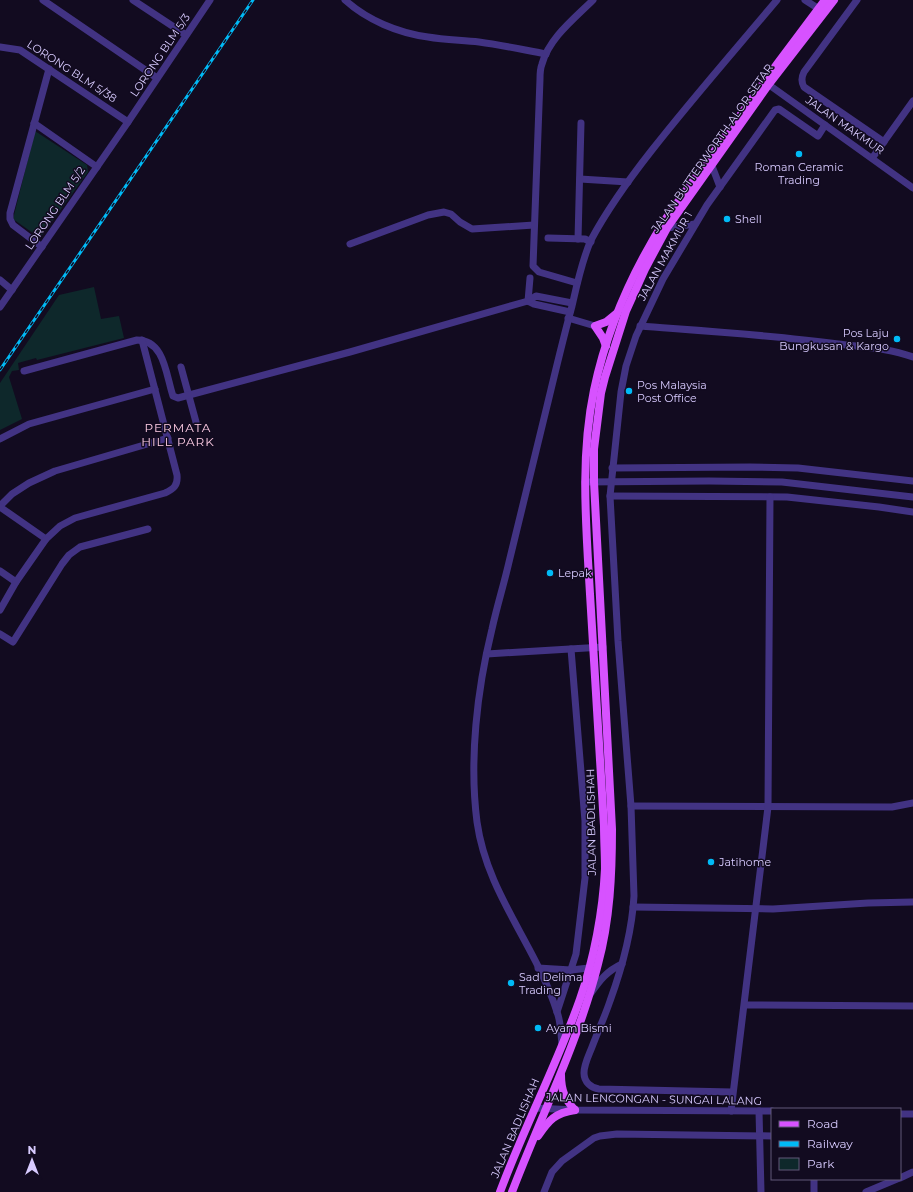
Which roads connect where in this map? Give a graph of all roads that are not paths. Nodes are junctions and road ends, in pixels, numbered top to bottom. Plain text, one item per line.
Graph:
1 (43, 0) edge
2 (133, 0) edge
3 (210, 0) edge
4 (345, 0) edge
5 (593, 0) edge
6 (777, 0) edge
7 (805, 0) edge
8 (825, 0) edge
9 (834, 0) edge
10 (857, 0) edge
11 (142, 2) edge
12 (818, 9) junction
13 (186, 35) junction
14 (0, 47) edge
15 (546, 54) junction
16 (49, 69) junction
17 (156, 78) junction
18 (767, 83) junction
19 (790, 101) junction
20 (913, 101) edge
21 (782, 112) junction
22 (128, 122) junction
23 (34, 123) junction
24 (581, 123) dead end
25 (825, 125) junction
26 (884, 142) junction
27 (872, 157) junction
28 (712, 166) junction
29 (97, 167) junction
30 (580, 178) junction
31 (628, 182) junction
32 (720, 187) junction
33 (913, 188) edge
34 (695, 224) junction
35 (534, 225) junction
36 (667, 228) junction
37 (548, 238) dead end
38 (578, 239) junction
39 (591, 242) junction
40 (350, 244) dead end
41 (42, 247) junction
42 (530, 278) dead end
43 (0, 280) edge
44 (577, 283) junction
45 (12, 290) junction
46 (528, 301) junction
47 (572, 303) junction
48 (0, 307) edge
49 (617, 312) junction
50 (569, 315) junction
51 (595, 326) junction
52 (640, 326) junction
53 (142, 340) junction
54 (606, 346) junction
55 (913, 357) edge
56 (181, 367) dead end
57 (24, 371) dead end
58 (155, 389) junction
59 (189, 396) junction
60 (196, 422) dead end
61 (168, 438) junction
62 (0, 439) edge
63 (612, 468) junction
64 (585, 482) junction
65 (594, 482) junction
66 (611, 482) junction
67 (913, 482) edge
68 (610, 496) junction
69 (770, 497) junction
70 (913, 497) edge
71 (0, 507) edge
72 (913, 512) edge
73 (148, 529) dead end
74 (46, 540) junction
75 (0, 571) edge
76 (16, 582) junction
77 (0, 610) edge
78 (0, 634) edge
79 (603, 647) junction
80 (594, 648) junction
81 (571, 649) junction
82 (487, 654) junction
83 (913, 804) edge
84 (631, 806) junction
85 (768, 807) junction
86 (913, 902) edge
87 (633, 907) junction
88 (756, 909) junction
89 (622, 964) junction
90 (538, 968) junction
91 (589, 968) junction
92 (571, 970) junction
93 (590, 994) junction
94 (745, 1005) junction
95 (913, 1006) edge
96 (557, 1012) junction
97 (562, 1046) junction
98 (561, 1071) junction
99 (732, 1092) junction
100 (535, 1108) junction
101 (546, 1109) junction
102 (575, 1110) junction
103 (731, 1111) junction
104 (759, 1111) junction
105 (771, 1112) edge
106 (901, 1114) edge
107 (913, 1114) edge
108 (759, 1136) junction
109 (771, 1136) edge
110 (531, 1145) junction
111 (913, 1172) edge
112 (901, 1178) edge
113 (814, 1180) edge
114 (895, 1180) edge
115 (500, 1192) edge
116 (512, 1192) edge
117 (544, 1192) edge
118 (761, 1192) edge
119 (814, 1192) edge
120 (866, 1192) edge

1 - 17 street
2 - 11 street
3 - 13 street, LORONG BLM 5/3
4 - 15 street
5 - 15 street
6 - 31 street
7 - 12 street
8 - 12 main road, JALAN BUTTERWORTH-ALOR SETAR
9 - 18 main road, JALAN BUTTERWORTH-ALOR SETAR
10 - 26 street
11 - 13 street
12 - 18 main road, JALAN BUTTERWORTH-ALOR SETAR
13 - 17 street, LORONG BLM 5/3
14 - 16 street, LORONG BLM 5/38
15 - 35 street
16 - 22 street, LORONG BLM 5/38
16 - 23 street
17 - 22 street, LORONG BLM 5/3
18 - 19 street, JALAN MAKMUR
18 - 28 main road, JALAN BUTTERWORTH-ALOR SETAR
18 - 49 main road, JALAN BUTTERWORTH-ALOR SETAR
19 - 21 street
19 - 25 street, JALAN MAKMUR
20 - 26 street
21 - 25 street
21 - 32 street, JALAN MAKMUR 1
22 - 29 street, LORONG BLM 5/2
23 - 29 street
23 - 41 street
24 - 30 street
25 - 27 street, JALAN MAKMUR
26 - 27 street
27 - 33 street, JALAN MAKMUR
28 - 32 street
28 - 36 main road, JALAN BUTTERWORTH-ALOR SETAR
29 - 41 street, LORONG BLM 5/2
30 - 31 street
30 - 38 street
31 - 39 street
32 - 34 street, JALAN MAKMUR 1
34 - 36 street
34 - 52 street, JALAN MAKMUR 1
35 - 40 street
35 - 44 street
36 - 65 main road, JALAN BUTTERWORTH-ALOR SETAR
37 - 38 street
38 - 39 street
39 - 44 street
41 - 45 street, LORONG BLM 5/2
42 - 46 street
43 - 45 street
44 - 47 street
45 - 48 street, LORONG BLM 5/2
46 - 47 street
46 - 50 street
46 - 59 street
47 - 50 street
49 - 51 main road
49 - 54 main road, JALAN BUTTERWORTH-ALOR SETAR
50 - 51 street
50 - 82 street
51 - 54 main road
52 - 55 street
52 - 63 street, JALAN MAKMUR 1
53 - 57 street
53 - 58 street
53 - 59 street
54 - 64 main road, JALAN BUTTERWORTH-ALOR SETAR
56 - 59 street
58 - 61 street
58 - 62 street
59 - 60 street
61 - 71 street
61 - 74 street
63 - 66 street, JALAN MAKMUR 1
63 - 67 street
64 - 65 street
64 - 80 main road, JALAN BADLISHAH
65 - 66 street
65 - 79 main road, JALAN BADLISHAH
66 - 68 street, JALAN MAKMUR 1
66 - 70 street
68 - 69 street
68 - 84 street, JALAN MAKMUR 1
69 - 72 street
69 - 85 street
71 - 74 street
73 - 78 street
74 - 76 street
75 - 76 street
76 - 77 street
79 - 80 street
79 - 93 main road, JALAN BADLISHAH
80 - 81 street
80 - 91 main road, JALAN BADLISHAH
81 - 82 street
81 - 92 street
82 - 90 street
83 - 85 street
84 - 85 street
84 - 87 street, JALAN MAKMUR 1
85 - 88 street
86 - 88 street
87 - 88 street
87 - 89 street, JALAN MAKMUR 1
88 - 94 street
89 - 93 street
89 - 99 street, JALAN MAKMUR 1
90 - 92 street
90 - 96 street
91 - 92 street
91 - 97 main road, JALAN BADLISHAH
92 - 96 street
93 - 98 main road, JALAN BADLISHAH
94 - 95 street
94 - 99 street
96 - 97 street
97 - 100 main road, JALAN BADLISHAH
98 - 101 main road, JALAN BADLISHAH
98 - 102 main road
99 - 103 street
100 - 101 street, JALAN LENCONGAN - SUNGAI LALANG
100 - 115 main road, JALAN BADLISHAH
101 - 102 street, JALAN LENCONGAN - SUNGAI LALANG
101 - 110 main road, JALAN BADLISHAH
102 - 103 street, JALAN LENCONGAN - SUNGAI LALANG
102 - 110 main road
103 - 104 street, JALAN LENCONGAN - SUNGAI LALANG
104 - 105 street, JALAN LENCONGAN - SUNGAI LALANG
104 - 108 street
106 - 107 street
108 - 109 street
108 - 117 street
108 - 118 street
110 - 116 main road, JALAN BADLISHAH
111 - 112 street
113 - 119 street
114 - 120 street

